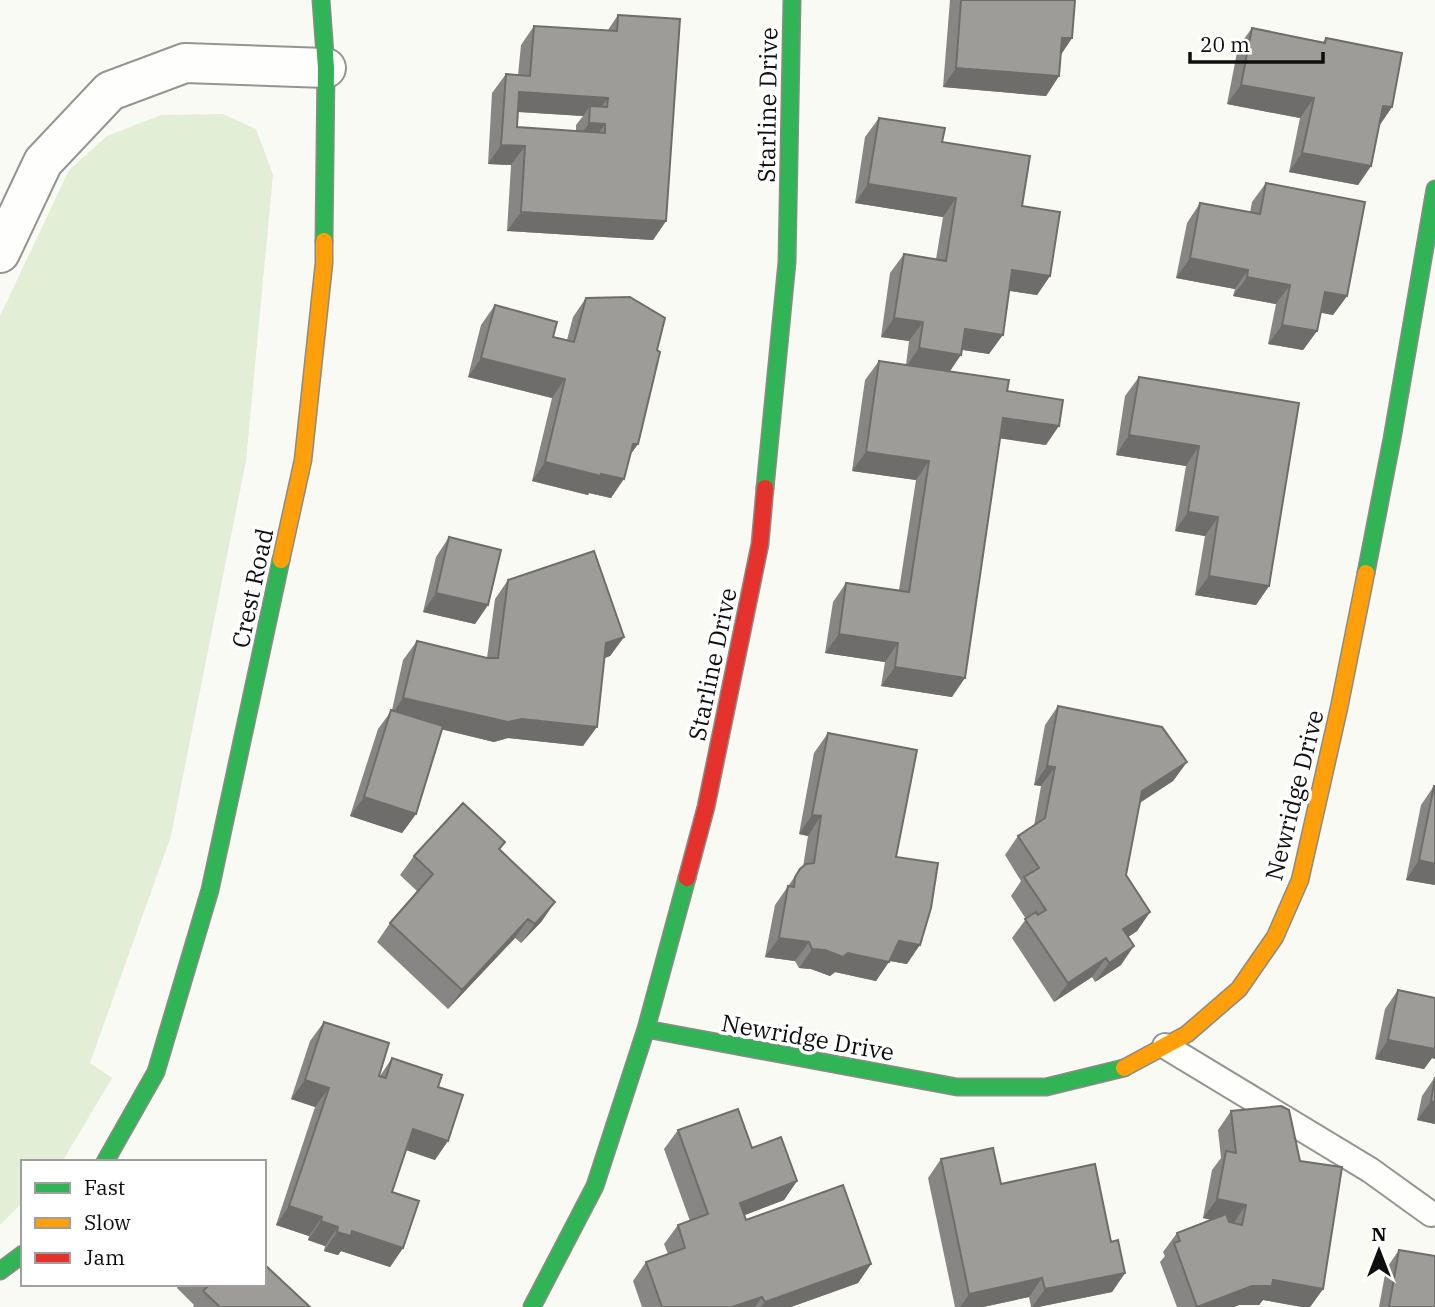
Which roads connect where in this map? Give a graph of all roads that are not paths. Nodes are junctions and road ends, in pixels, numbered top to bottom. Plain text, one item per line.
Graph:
1 (321, 0) edge
2 (792, 0) edge
3 (326, 68) junction
4 (1435, 188) edge
5 (0, 253) edge
6 (646, 1029) junction
7 (1165, 1046) junction
8 (106, 1160) edge
9 (1431, 1214) dead end
10 (21, 1255) edge
11 (0, 1271) edge
12 (532, 1307) edge

1 - 3 street, Crest Road
2 - 6 street, Starline Drive
3 - 5 street
3 - 8 street, Crest Road
4 - 7 street, Newridge Drive
6 - 7 street, Newridge Drive
6 - 12 street, Starline Drive
7 - 9 lane
10 - 11 street

